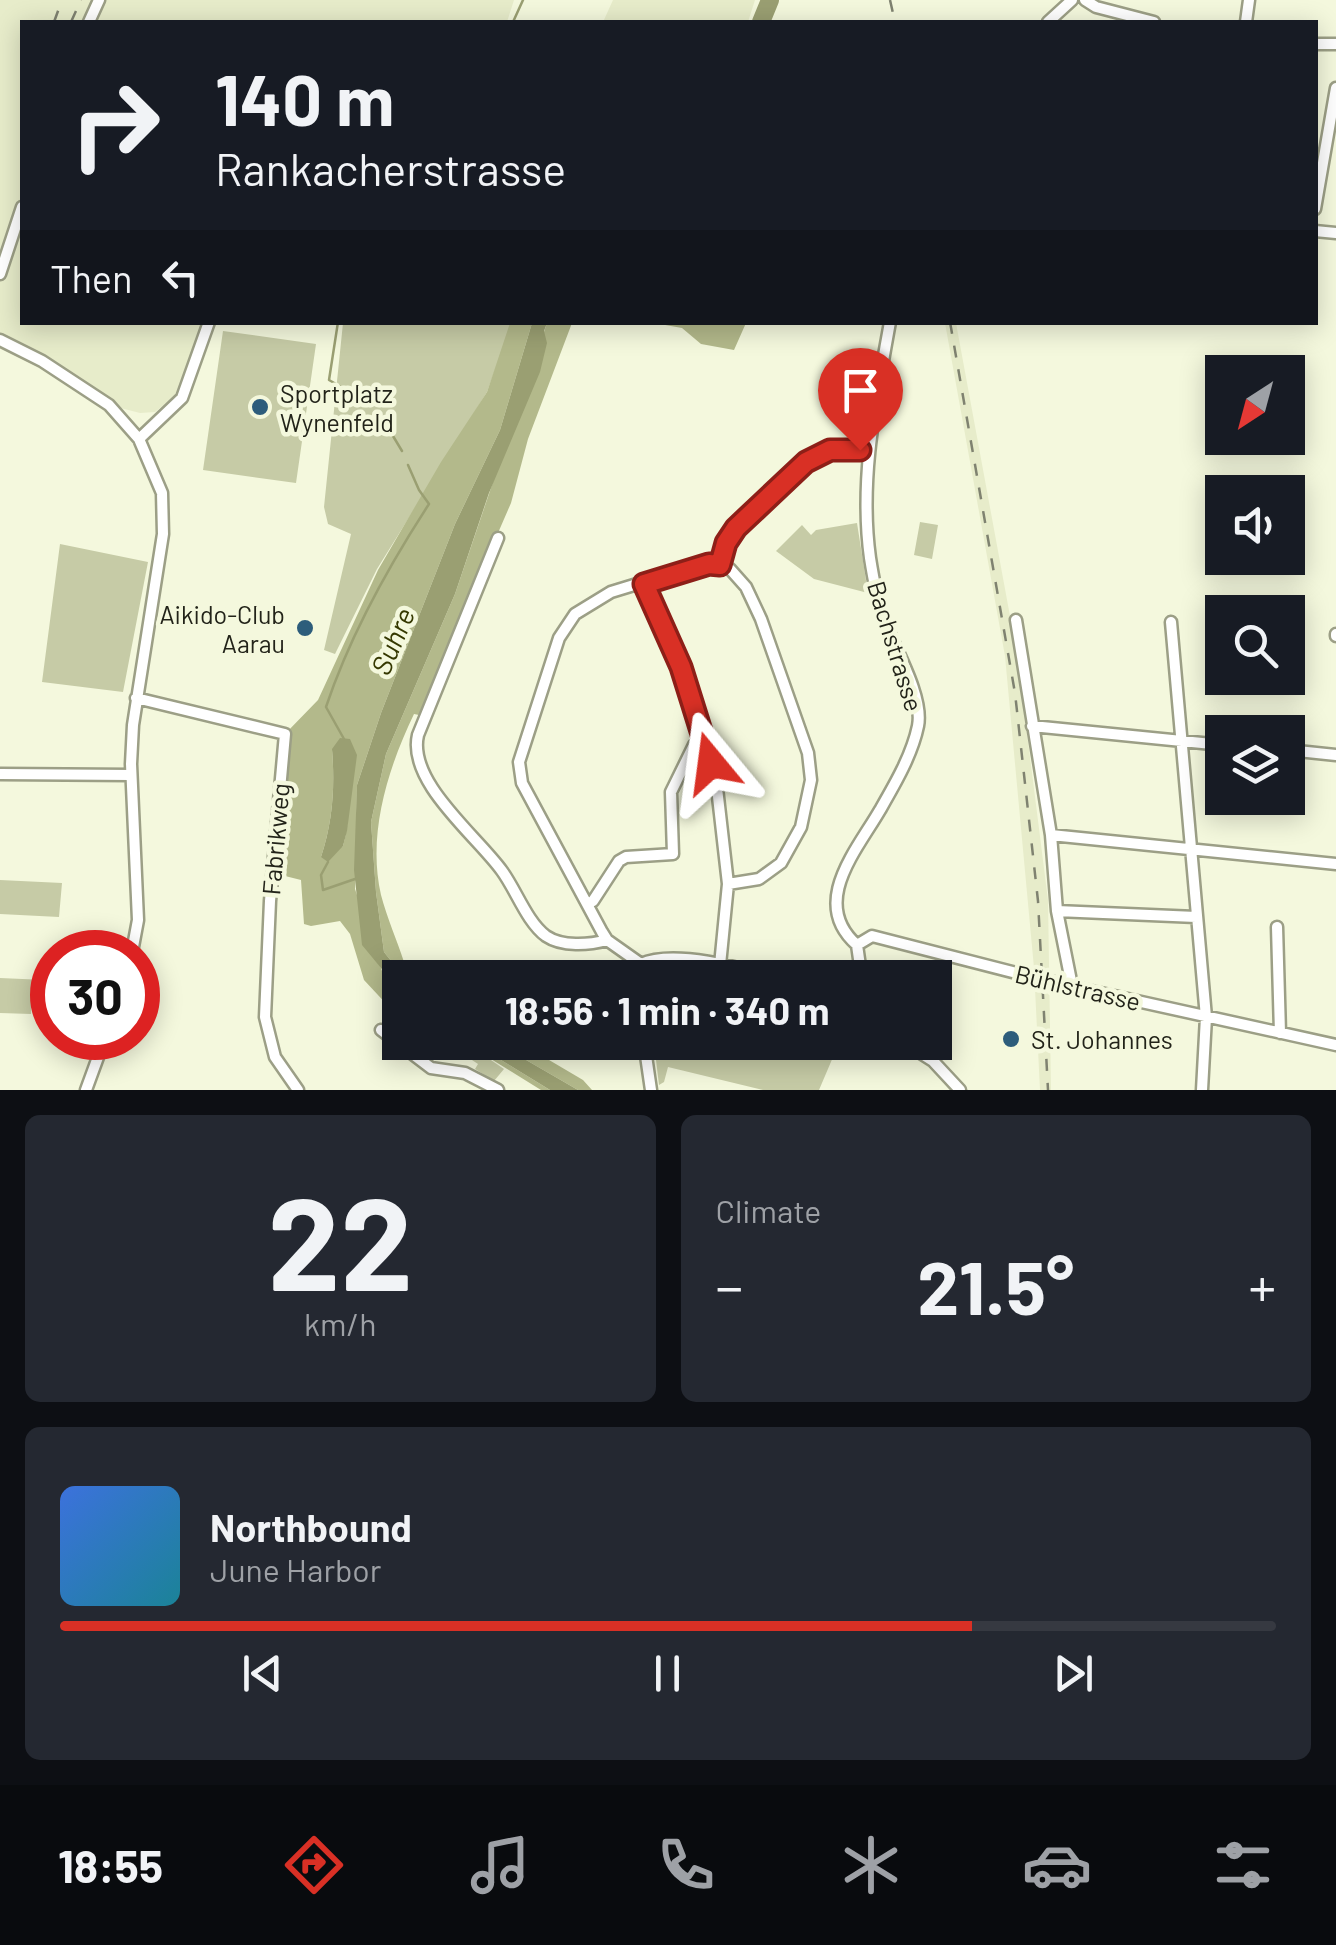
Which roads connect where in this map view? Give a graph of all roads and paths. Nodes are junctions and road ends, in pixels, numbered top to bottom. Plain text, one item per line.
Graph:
1 (1072, 0) edge
2 (1085, 0) edge
3 (1050, 20) edge
4 (1146, 20) edge
5 (1336, 88) edge
6 (1318, 192) edge
7 (20, 213) edge
8 (0, 274) edge
9 (208, 325) edge
10 (889, 325) edge
11 (0, 340) edge
12 (139, 438) junction
13 (860, 450) dead end
14 (498, 538) dead end
15 (720, 565) junction
16 (644, 584) junction
17 (1016, 620) dead end
18 (1171, 622) dead end
19 (136, 698) junction
20 (1032, 726) junction
21 (704, 738) junction
22 (1179, 740) junction
23 (1205, 742) edge
24 (1305, 752) edge
25 (1336, 755) edge
26 (0, 774) edge
27 (131, 775) junction
28 (1051, 835) junction
29 (1193, 848) junction
30 (1336, 864) edge
31 (728, 884) junction
32 (588, 904) junction
33 (1056, 911) junction
34 (1196, 917) junction
35 (1277, 927) dead end
36 (136, 930) edge
37 (607, 940) junction
38 (857, 944) junction
39 (636, 960) edge
40 (720, 960) edge
41 (860, 960) edge
42 (1072, 986) junction
43 (1206, 1016) junction
44 (1280, 1032) junction
45 (1336, 1045) edge
46 (97, 1060) edge
47 (421, 1060) edge
48 (647, 1060) edge
49 (931, 1060) edge
50 (86, 1090) edge
51 (298, 1090) edge
52 (498, 1090) edge
53 (651, 1090) edge
54 (960, 1090) edge
55 (1202, 1090) edge

1 - 3 street
2 - 4 street
5 - 6 street
7 - 8 street
9 - 12 street
10 - 38 street, Bachstrasse
11 - 12 street
12 - 19 street
13 - 15 street
14 - 37 street
15 - 16 street
15 - 31 street
16 - 21 street
16 - 32 street
17 - 20 street
18 - 22 street
19 - 27 street
19 - 51 street, Fabrikweg
20 - 22 street
20 - 28 street
21 - 31 street
21 - 32 street
22 - 23 street
22 - 29 street
24 - 25 street
26 - 27 street
27 - 36 street
28 - 29 street
28 - 33 street
29 - 30 street
29 - 34 street
31 - 40 street
32 - 37 street
33 - 34 street
33 - 42 street
34 - 43 street
35 - 44 street
37 - 39 street
38 - 41 street
38 - 42 street, Bühlstrasse, bridge
42 - 43 street, Bühlstrasse
43 - 44 street, Bühlstrasse
43 - 55 street
44 - 45 street, Bühlstrasse
46 - 50 street
47 - 52 street
48 - 53 street
49 - 54 street

